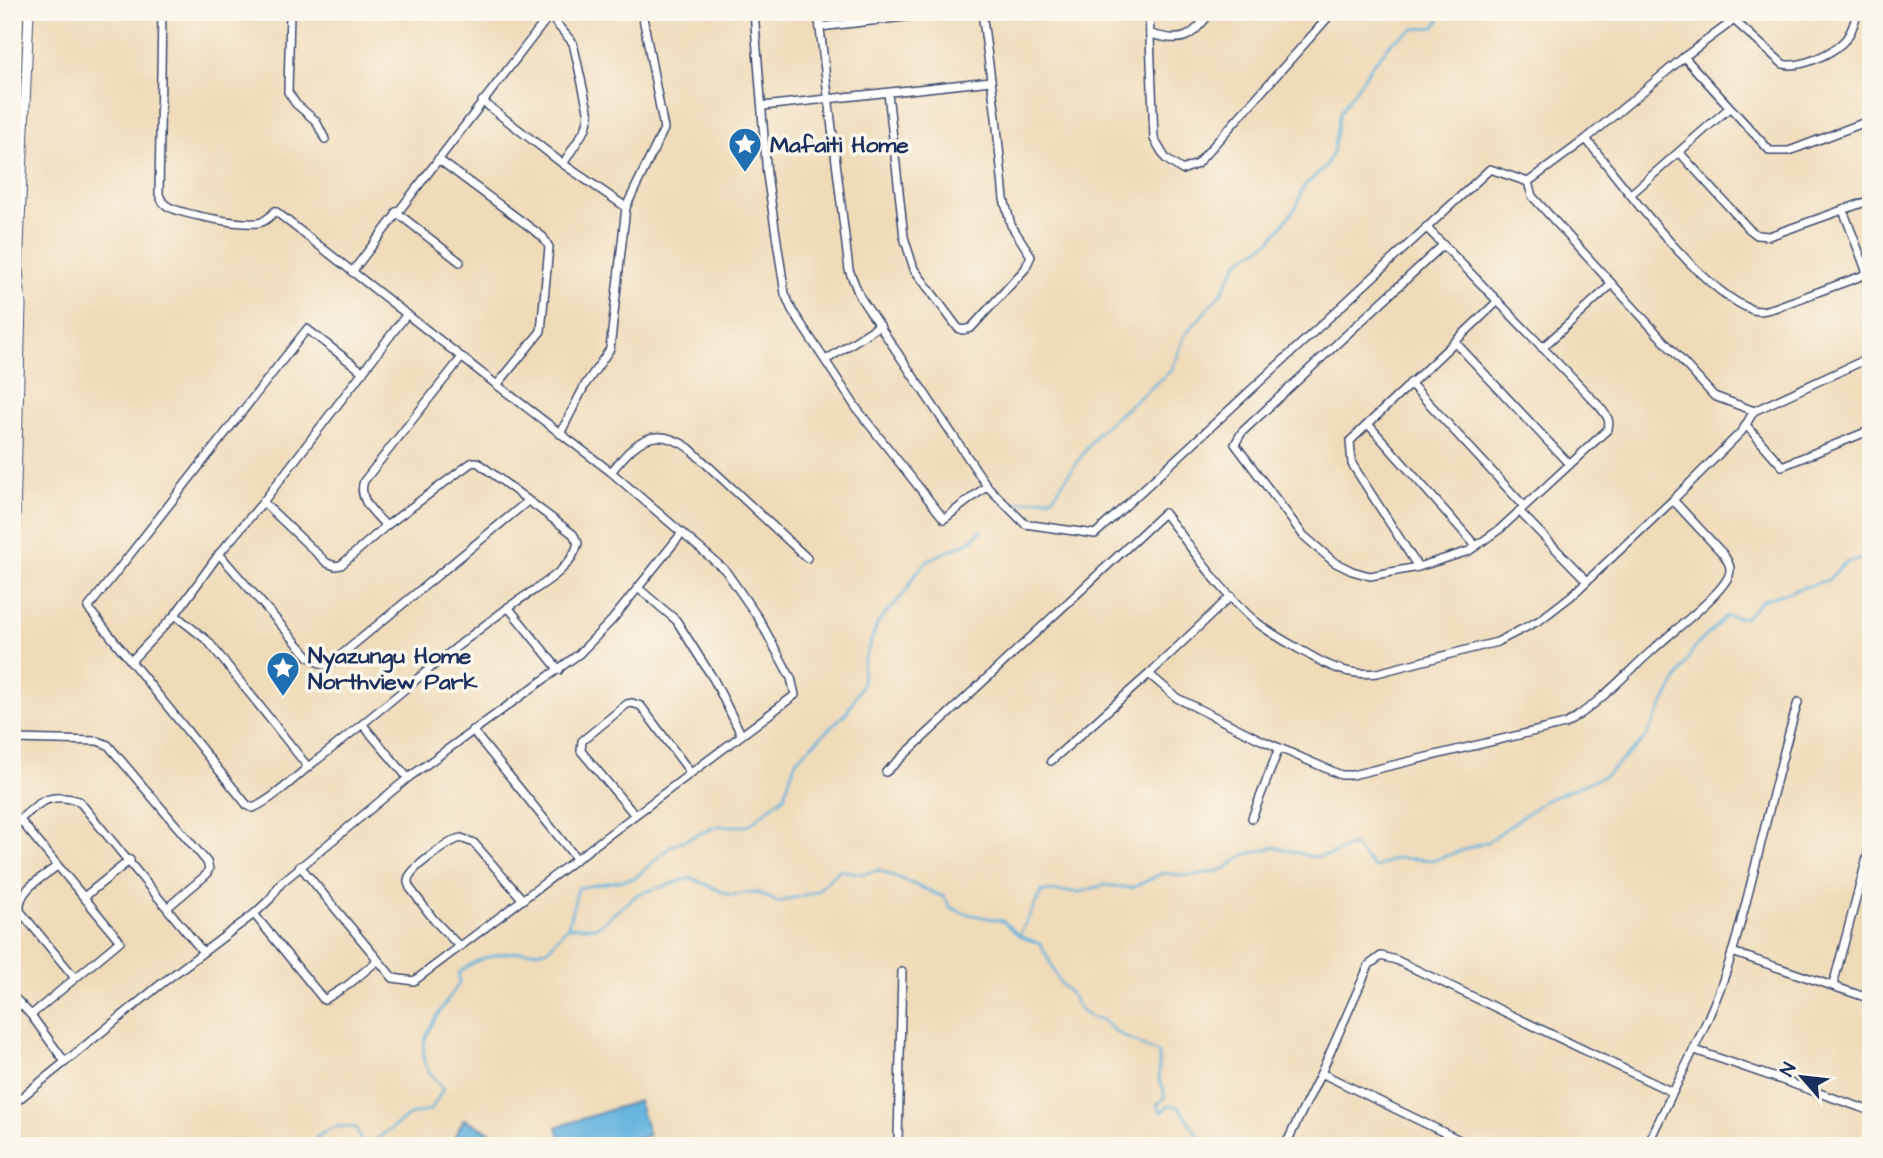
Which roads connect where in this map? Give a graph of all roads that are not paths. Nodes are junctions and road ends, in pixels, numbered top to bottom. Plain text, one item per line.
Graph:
1 (29, 12) edge
2 (162, 12) edge
3 (290, 12) edge
4 (642, 12) edge
5 (754, 12) edge
6 (818, 12) edge
7 (947, 12) edge
8 (982, 12) edge
9 (1149, 12) edge
10 (1211, 12) edge
11 (1333, 12) edge
12 (1745, 12) edge
13 (1857, 12) edge
14 (550, 14) edge
15 (1736, 22) junction
16 (820, 27) junction
17 (1150, 34) junction
18 (1684, 57) junction
19 (991, 81) junction
20 (888, 93) junction
21 (829, 98) junction
22 (482, 101) junction
23 (12, 102) edge
24 (25, 104) junction
25 (762, 106) junction
26 (1729, 107) junction
27 (1871, 120) edge
28 (325, 139) dead end
29 (1586, 139) junction
30 (1680, 153) junction
31 (438, 159) junction
32 (563, 164) junction
33 (1528, 182) junction
34 (1631, 194) junction
35 (1871, 200) edge
36 (626, 207) junction
37 (1843, 210) junction
38 (396, 212) junction
39 (1426, 227) junction
40 (1443, 245) junction
41 (460, 262) dead end
42 (352, 272) junction
43 (1867, 274) junction
44 (1871, 283) edge
45 (1612, 284) junction
46 (1498, 301) junction
47 (407, 314) junction
48 (880, 325) junction
49 (1455, 342) junction
50 (1542, 348) junction
51 (462, 357) junction
52 (1871, 357) edge
53 (826, 360) junction
54 (363, 372) junction
55 (1410, 383) junction
56 (496, 385) junction
57 (1754, 411) junction
58 (1368, 424) junction
59 (1746, 425) junction
60 (1871, 430) edge
61 (560, 434) junction
62 (1569, 464) junction
63 (611, 472) junction
64 (987, 486) junction
65 (1673, 500) junction
66 (528, 501) junction
67 (263, 502) junction
68 (1522, 509) junction
69 (386, 526) junction
70 (682, 533) junction
71 (1476, 546) junction
72 (219, 554) junction
73 (807, 558) dead end
74 (1418, 567) junction
75 (1586, 580) junction
76 (638, 588) junction
77 (1231, 596) junction
78 (508, 607) junction
79 (175, 615) junction
80 (12, 626) edge
81 (131, 661) junction
82 (559, 670) junction
83 (1149, 674) junction
84 (1798, 702) dead end
85 (363, 725) junction
86 (472, 730) junction
87 (741, 734) junction
88 (12, 741) edge
89 (1279, 748) junction
90 (1051, 761) dead end
91 (308, 767) junction
92 (690, 772) junction
93 (886, 772) dead end
94 (408, 778) junction
95 (634, 814) junction
96 (1252, 818) dead end
97 (20, 820) junction
98 (12, 826) edge
99 (1871, 843) edge
100 (576, 858) junction
101 (130, 860) junction
102 (57, 866) junction
103 (300, 866) junction
104 (1861, 883) junction
105 (1871, 886) edge
106 (84, 897) junction
107 (523, 900) junction
108 (168, 907) junction
109 (254, 914) junction
110 (459, 946) junction
111 (203, 951) junction
112 (1732, 952) junction
113 (377, 961) junction
114 (902, 972) dead end
115 (75, 978) junction
116 (1833, 985) junction
117 (12, 995) edge
118 (1871, 999) edge
119 (31, 1015) junction
120 (1695, 1050) junction
121 (65, 1062) junction
122 (1321, 1073) junction
123 (1672, 1092) junction
124 (12, 1105) edge
125 (1871, 1111) edge
126 (894, 1146) edge
127 (1285, 1146) edge
128 (1472, 1146) edge
129 (1647, 1146) edge

1 - 24 street
2 - 42 street
3 - 28 street
4 - 36 street
5 - 25 street
6 - 16 street
7 - 16 street
8 - 19 street
9 - 17 street
10 - 17 street
11 - 17 street
12 - 15 street
13 - 15 street
14 - 22 street
14 - 32 street
15 - 18 street
16 - 21 street
18 - 26 street
18 - 29 street
19 - 20 street
19 - 20 street
20 - 21 street
21 - 25 street
21 - 48 street
22 - 31 street
22 - 32 street
23 - 24 street
24 - 80 street
25 - 53 street
26 - 27 street
26 - 30 street
29 - 33 street
29 - 34 street
30 - 34 street
30 - 37 street
31 - 38 street
31 - 56 street
32 - 36 street
33 - 39 street
33 - 45 street
34 - 43 street
35 - 37 street
36 - 61 street
37 - 43 street
38 - 41 street
38 - 42 street
39 - 40 street
39 - 64 street
40 - 46 street
40 - 74 street
42 - 47 street
43 - 44 street
45 - 50 street
45 - 57 street
46 - 49 street
46 - 50 street
47 - 51 street
47 - 54 street
48 - 53 street
48 - 64 street
49 - 55 street
49 - 62 street
50 - 62 street
51 - 56 street
51 - 69 street
52 - 57 street
53 - 64 street
54 - 67 street
54 - 81 street
55 - 58 street
55 - 68 street
56 - 61 street
57 - 59 street
58 - 71 street
58 - 74 street
59 - 60 street
59 - 65 street
61 - 63 street
62 - 68 street
63 - 70 street
63 - 73 street
65 - 75 street
65 - 89 street
66 - 69 street
66 - 72 street
66 - 78 street
67 - 69 street
67 - 72 street
68 - 71 street
68 - 75 street
70 - 76 street
70 - 87 street
71 - 74 street
72 - 79 street
75 - 77 street
76 - 82 street
76 - 87 street
77 - 83 street
77 - 93 street
78 - 82 street
78 - 85 street
79 - 81 street
79 - 91 street
81 - 91 street
82 - 86 street
83 - 89 street
83 - 90 street
84 - 112 street
85 - 91 street
85 - 94 street
86 - 94 street
86 - 100 street
87 - 92 street
88 - 108 street
89 - 96 street
92 - 95 street
92 - 95 street
94 - 103 street
95 - 100 street
97 - 98 street
97 - 101 street
97 - 102 street
99 - 104 street
100 - 107 street
101 - 106 street
101 - 108 street
102 - 106 street
102 - 115 street
103 - 109 street
103 - 113 street
104 - 105 street
104 - 116 street
106 - 115 street
107 - 110 street
107 - 110 street
108 - 111 street
109 - 111 street
109 - 113 street
110 - 113 street
111 - 121 street
112 - 116 street
112 - 120 street
114 - 126 street
115 - 119 street
116 - 118 street
117 - 119 street
119 - 121 street
120 - 123 street
120 - 125 street
121 - 124 street
122 - 123 street
122 - 127 street
122 - 128 street
123 - 129 street

